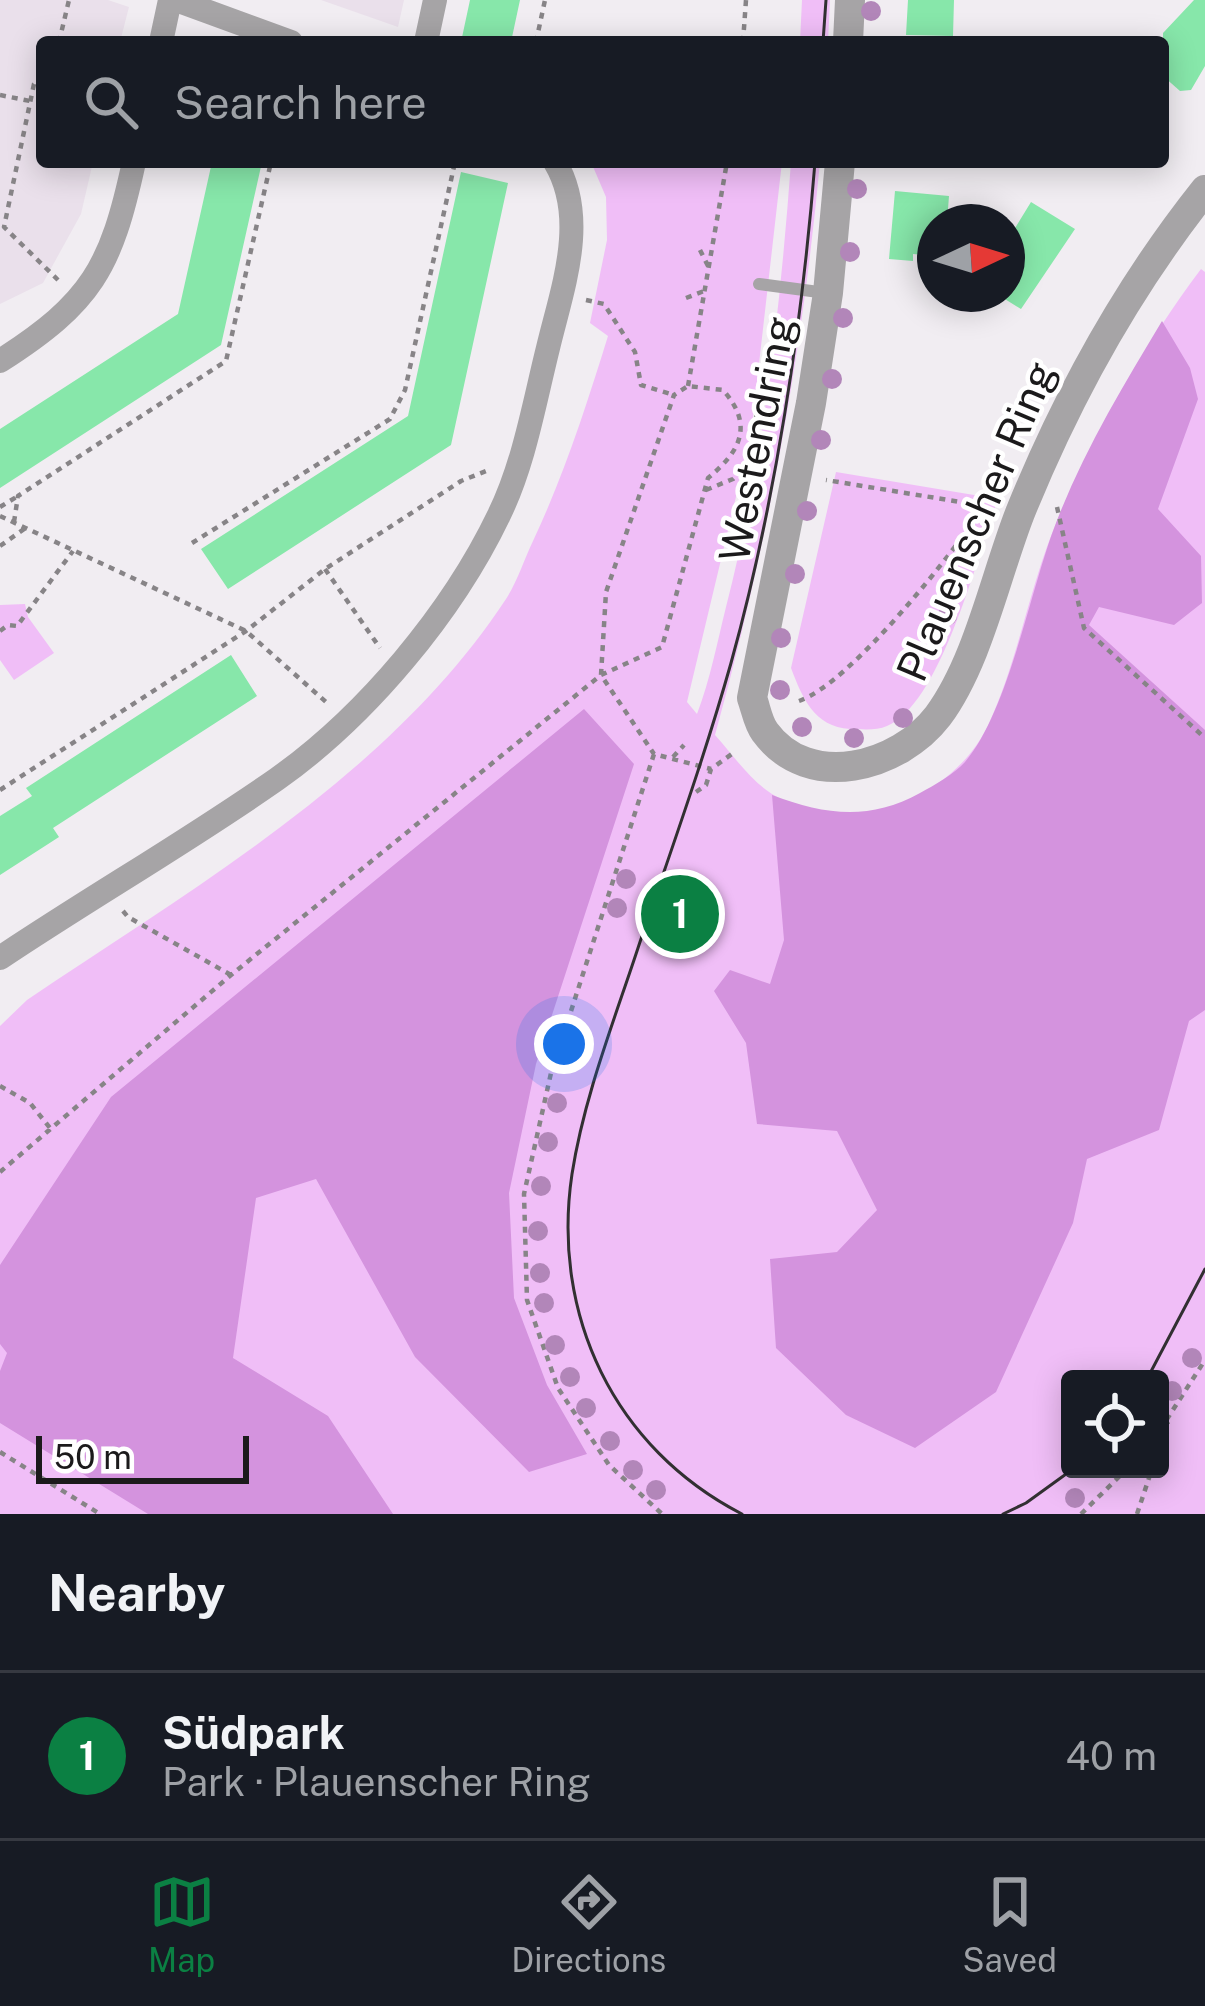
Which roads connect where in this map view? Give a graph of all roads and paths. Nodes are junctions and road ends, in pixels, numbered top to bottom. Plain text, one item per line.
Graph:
1 (69, 0) edge
2 (173, 0) edge
3 (435, 0) edge
4 (545, 0) edge
5 (746, 0) edge
6 (850, 0) edge
7 (60, 36) edge
8 (163, 36) edge
9 (274, 36) edge
10 (427, 36) edge
11 (537, 36) edge
12 (743, 36) edge
13 (848, 36) edge
14 (36, 82) edge
15 (0, 95) edge
16 (30, 101) junction
17 (132, 168) edge
18 (270, 168) edge
19 (454, 168) edge
20 (557, 168) edge
21 (726, 168) edge
22 (839, 168) edge
23 (1205, 190) edge
24 (700, 250) dead end
25 (709, 268) junction
26 (759, 284) dead end
27 (704, 291) junction
28 (828, 293) junction
29 (686, 298) dead end
30 (80, 300) junction
31 (590, 300) dead end
32 (0, 361) edge
33 (688, 386) junction
34 (674, 395) junction
35 (811, 403) junction
36 (520, 458) junction
37 (826, 480) dead end
38 (704, 491) junction
39 (18, 496) junction
40 (0, 507) edge
41 (1057, 507) dead end
42 (0, 516) edge
43 (14, 522) junction
44 (27, 527) junction
45 (192, 543) dead end
46 (0, 546) edge
47 (74, 550) junction
48 (325, 569) junction
49 (0, 631) edge
50 (246, 631) junction
51 (395, 669) junction
52 (601, 675) junction
53 (799, 700) dead end
54 (347, 720) junction
55 (763, 730) joint
56 (1205, 738) edge
57 (685, 745) dead end
58 (736, 751) dead end
59 (654, 754) junction
60 (673, 758) junction
61 (711, 769) junction
62 (0, 790) edge
63 (696, 792) dead end
64 (106, 888) junction
65 (0, 958) edge
66 (231, 975) junction
67 (0, 1086) edge
68 (51, 1129) junction
69 (0, 1172) edge
70 (1205, 1360) edge
71 (1170, 1417) joint
72 (1169, 1420) edge
73 (0, 1451) edge
74 (1118, 1478) edge
75 (1149, 1478) edge
76 (100, 1514) edge
77 (662, 1514) edge
78 (1081, 1514) edge
79 (1137, 1514) edge

1 - 7 path
2 - 8 street
2 - 9 street
3 - 10 street
4 - 11 path
5 - 12 path
6 - 13 street
14 - 16 path
15 - 16 path
16 - 30 path
17 - 30 street
18 - 39 path
19 - 45 path
20 - 36 street
21 - 25 path
22 - 28 street, Westendring
23 - 55 street, Plauenscher Ring
24 - 25 path
25 - 27 path
26 - 28 lane
27 - 29 path
27 - 33 path
28 - 35 street, Westendring
30 - 32 street
31 - 34 path
33 - 34 path
33 - 38 path
34 - 52 path
35 - 38 path
35 - 55 street, Westendring
36 - 48 path
36 - 51 street
37 - 53 path
38 - 52 path
39 - 40 path
39 - 43 path
41 - 56 path
42 - 43 path
43 - 44 path
44 - 46 path
44 - 47 path
47 - 49 path
47 - 50 path
48 - 50 path
48 - 51 path
50 - 54 path
50 - 62 path
51 - 54 street
52 - 59 path
52 - 66 path
54 - 64 street
57 - 60 path
58 - 61 path
59 - 60 path
59 - 77 path
60 - 61 path
61 - 63 path
64 - 65 street
64 - 66 path
66 - 68 path
67 - 68 path
68 - 69 path
70 - 71 path
71 - 72 path
73 - 76 path
74 - 78 path
75 - 79 path

